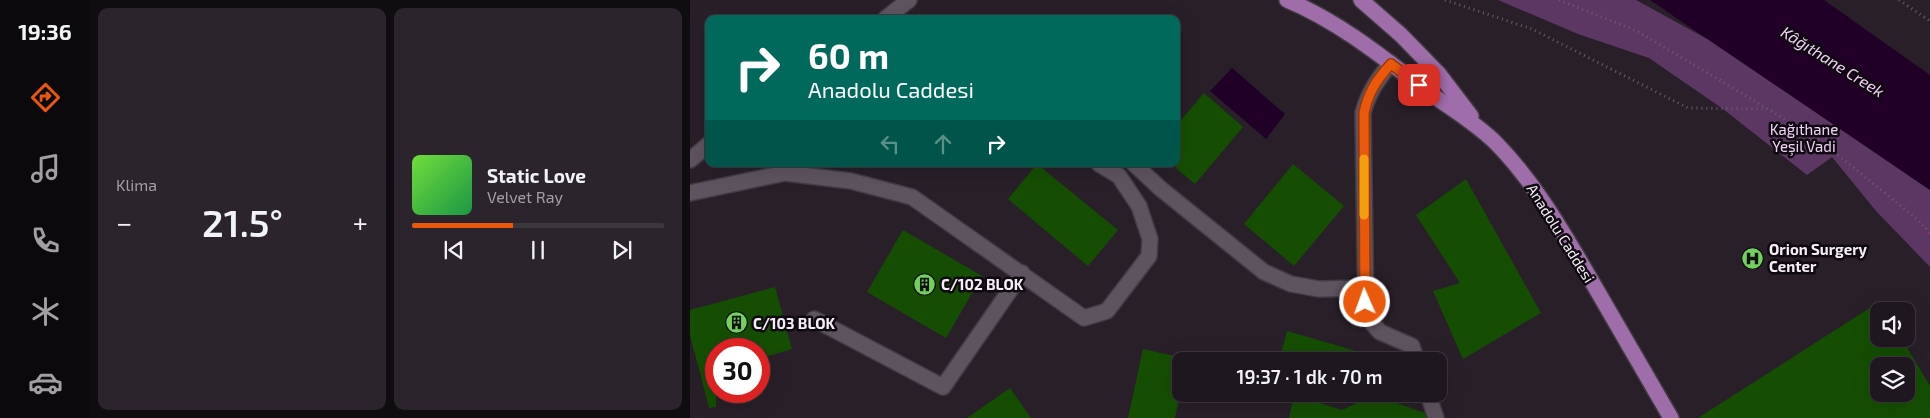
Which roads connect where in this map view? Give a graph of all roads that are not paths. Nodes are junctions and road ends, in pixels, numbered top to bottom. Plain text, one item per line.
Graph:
1 (909, 0) edge
2 (1287, 0) edge
3 (1360, 0) edge
4 (890, 15) edge
5 (1391, 64) junction
6 (1479, 127) junction
7 (705, 147) edge
8 (690, 160) edge
9 (1104, 167) edge
10 (1137, 167) edge
11 (690, 193) edge
12 (1022, 273) junction
13 (1365, 288) junction
14 (814, 319) dead end
15 (1414, 352) edge
16 (1431, 402) edge
17 (1436, 418) edge
18 (1671, 418) edge

1 - 4 street
2 - 5 main road, Anadolu Caddesi
3 - 6 main road
5 - 6 main road, Anadolu Caddesi
5 - 13 street
6 - 18 main road, Anadolu Caddesi
7 - 8 street
9 - 12 street
10 - 13 street
11 - 12 street
12 - 14 street
13 - 15 street
16 - 17 street

